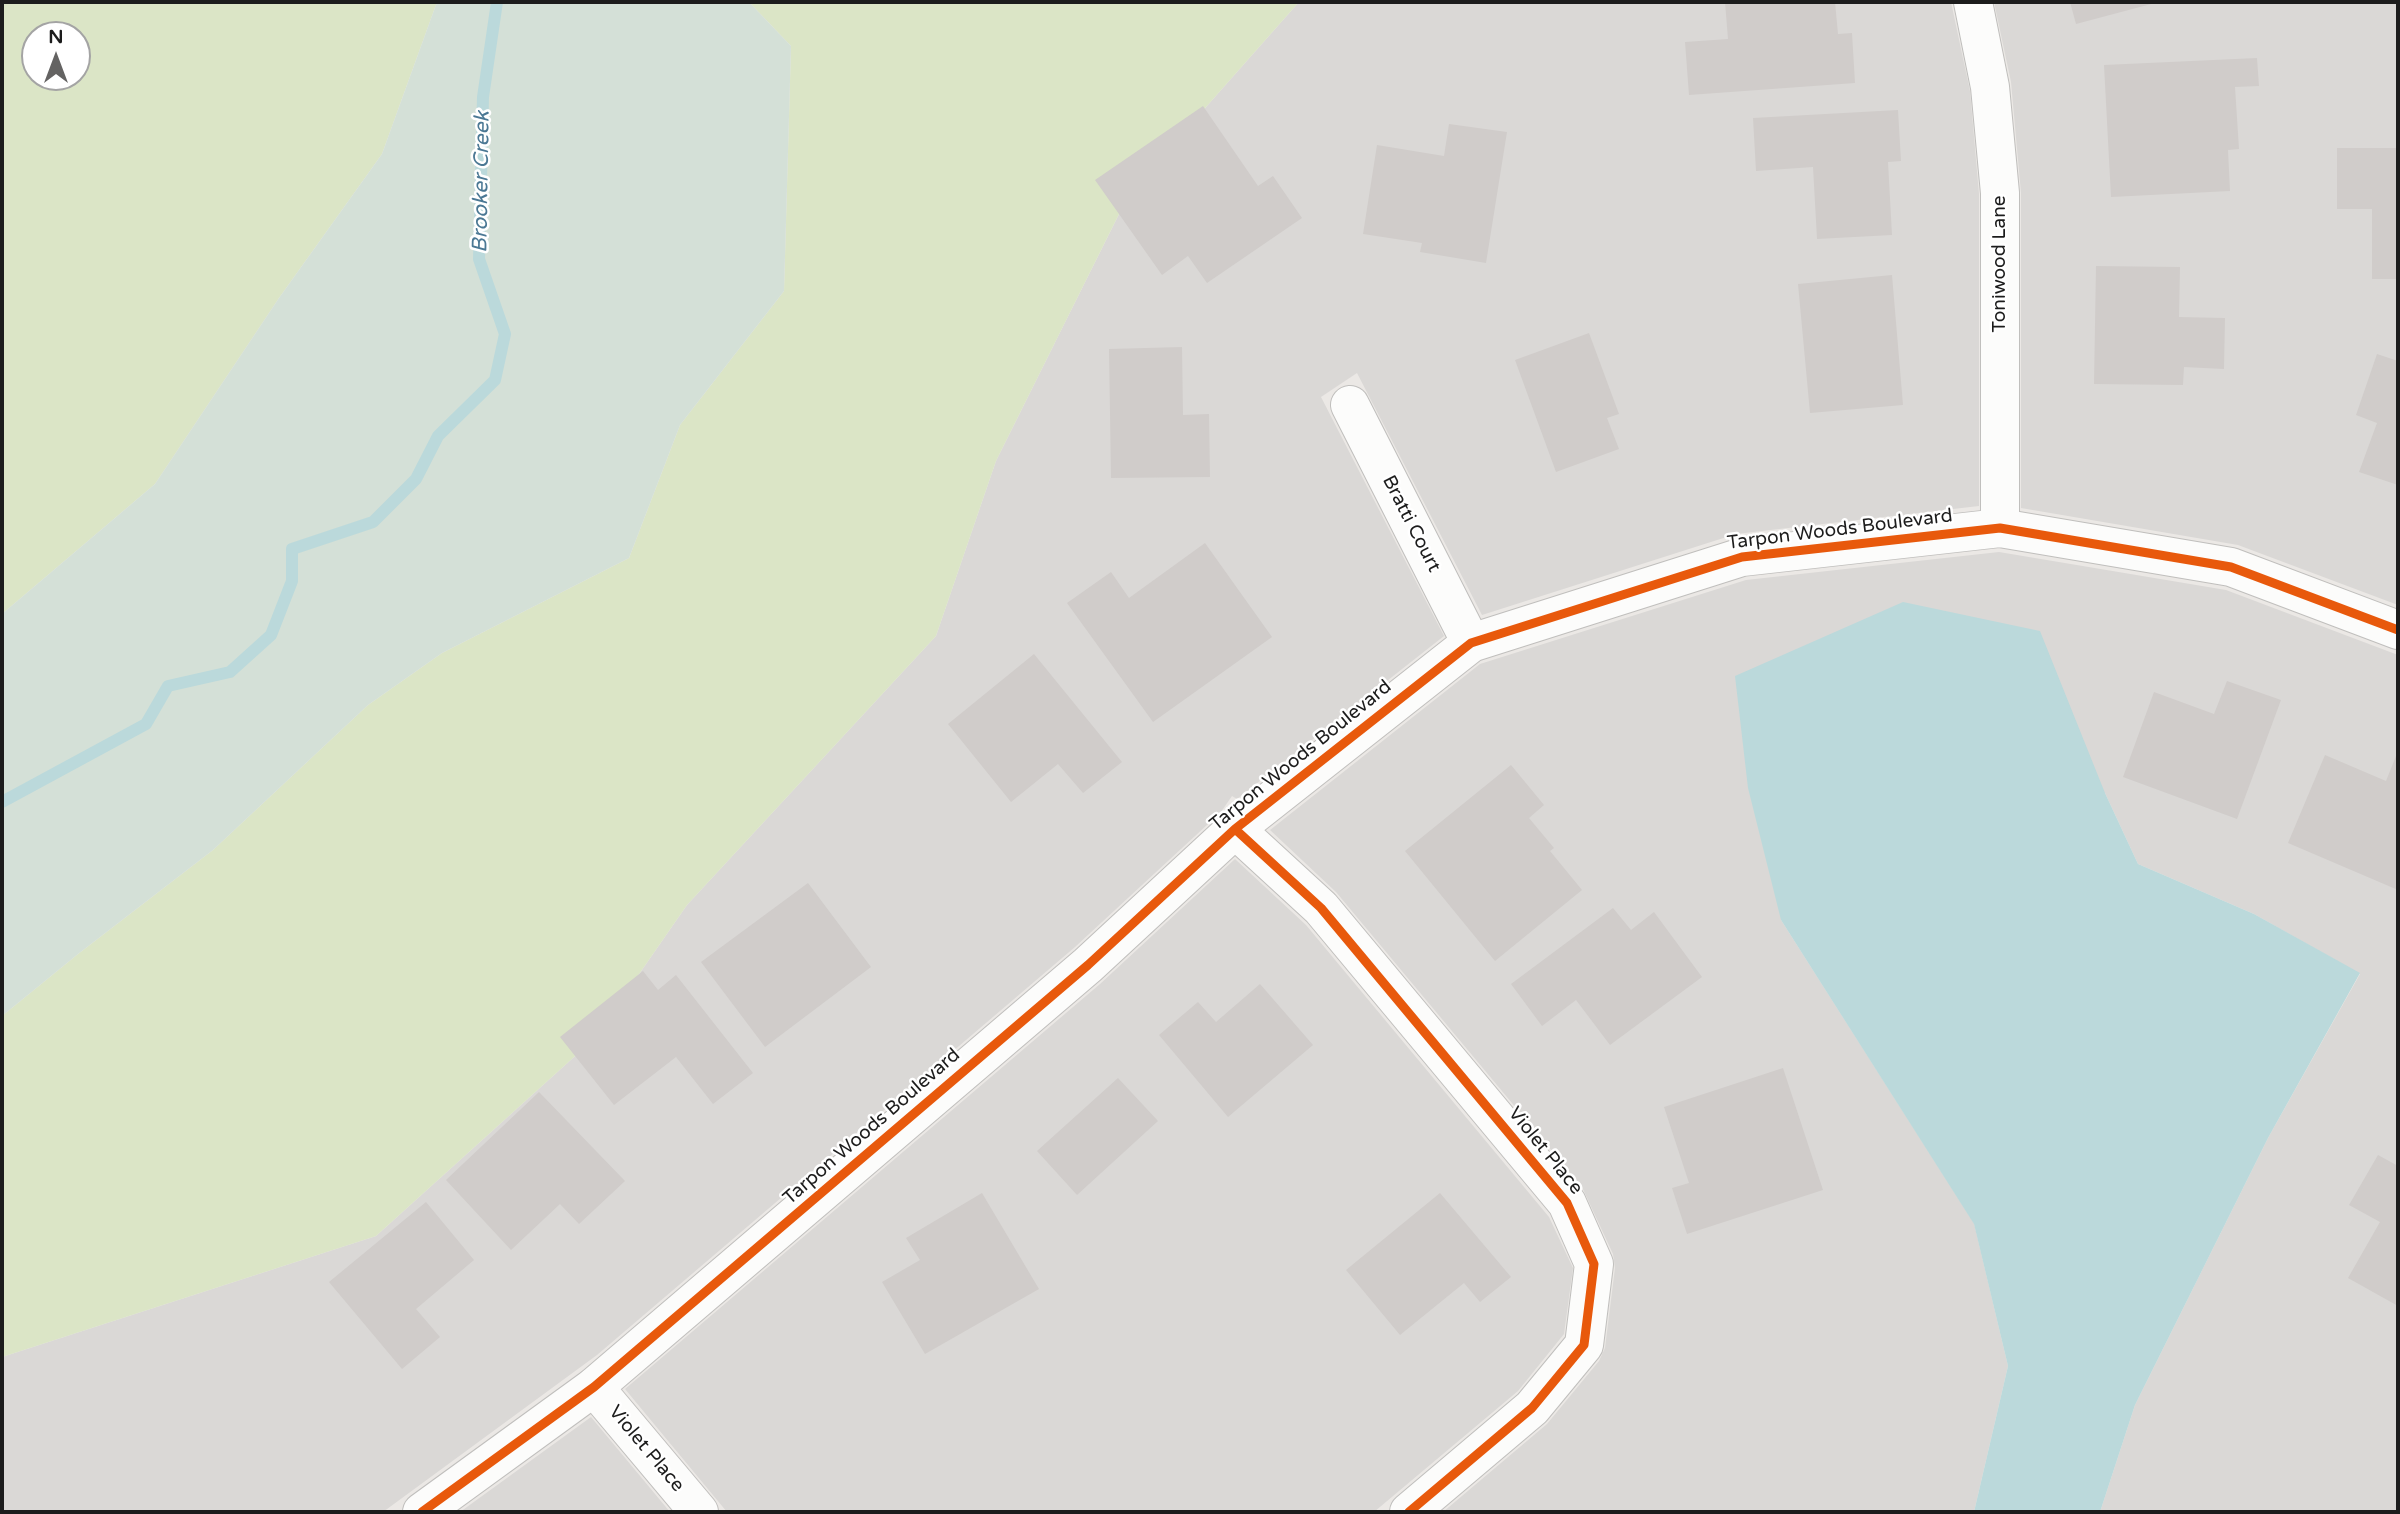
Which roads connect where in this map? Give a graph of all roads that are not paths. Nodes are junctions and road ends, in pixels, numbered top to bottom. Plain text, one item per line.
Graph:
1 (1973, 2) edge
2 (1350, 405) dead end
3 (2000, 528) junction
4 (2398, 630) edge
5 (1471, 643) junction
6 (1236, 829) junction
7 (594, 1387) junction
8 (422, 1512) edge
9 (699, 1512) edge
10 (1409, 1512) edge

1 - 3 street, Toniwood Lane
2 - 5 street, Bratti Court
3 - 4 street, Tarpon Woods Boulevard
3 - 5 street, Tarpon Woods Boulevard
5 - 6 street, Tarpon Woods Boulevard
6 - 7 street, Tarpon Woods Boulevard
6 - 10 street, Violet Place
7 - 8 street, Tarpon Woods Boulevard
7 - 9 street, Violet Place

